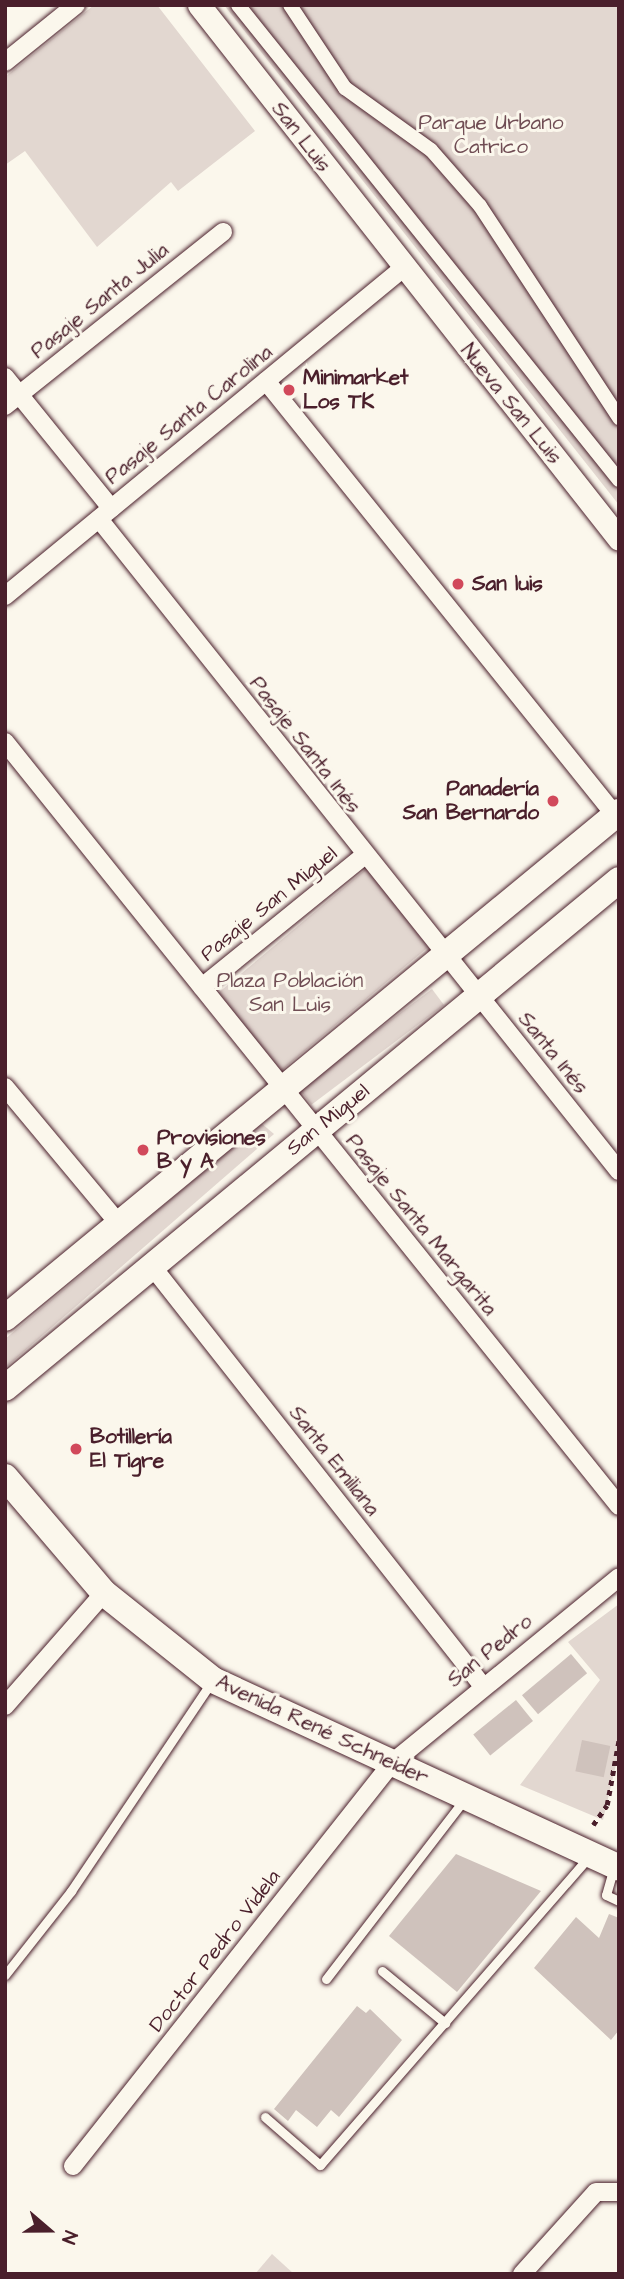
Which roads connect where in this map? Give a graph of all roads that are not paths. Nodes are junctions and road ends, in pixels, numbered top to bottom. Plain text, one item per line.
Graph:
1 (76, 5) edge
2 (199, 5) edge
3 (238, 5) edge
4 (290, 5) edge
5 (5, 62) edge
6 (223, 232) dead end
7 (402, 269) junction
8 (5, 377) edge
9 (266, 381) junction
10 (12, 400) edge
11 (619, 418) edge
12 (619, 480) edge
13 (105, 514) junction
14 (619, 539) edge
15 (5, 596) edge
16 (5, 742) edge
17 (617, 813) edge
18 (364, 856) junction
19 (619, 880) edge
20 (445, 955) junction
21 (202, 987) junction
22 (478, 996) junction
23 (5, 1087) edge
24 (283, 1089) junction
25 (315, 1131) junction
26 (619, 1171) edge
27 (119, 1224) junction
28 (151, 1265) junction
29 (5, 1318) edge
30 (5, 1388) edge
31 (5, 1477) edge
32 (619, 1506) edge
33 (619, 1577) edge
34 (104, 1593) junction
35 (213, 1680) junction
36 (482, 1685) junction
37 (5, 1706) edge
38 (392, 1763) junction
39 (466, 1798) junction
40 (590, 1855) junction
41 (616, 1867) edge
42 (619, 1901) edge
43 (382, 1971) dead end
44 (5, 1975) edge
45 (326, 1979) dead end
46 (445, 2024) junction
47 (265, 2117) dead end
48 (73, 2166) dead end
49 (619, 2192) edge
50 (522, 2274) edge

1 - 5 street
2 - 7 street, San Luis
3 - 12 street
4 - 11 street
6 - 10 street, Pasaje Santa Julia
7 - 9 street, Pasaje Santa Carolina
7 - 14 street, Nueva San Luis
8 - 10 street
9 - 13 street, Pasaje Santa Carolina
9 - 17 street
10 - 13 street
13 - 15 street, Pasaje Santa Carolina
13 - 18 street, Pasaje Santa Inés
16 - 21 street, Pasaje Santa Margarita
17 - 20 main road
18 - 20 street, Pasaje Santa Inés
18 - 21 street, Pasaje San Miguel
19 - 22 main road, San Miguel
20 - 22 street, Pasaje Santa Inés
20 - 24 main road
21 - 24 street, Pasaje Santa Margarita
22 - 25 main road, San Miguel
22 - 26 street, Santa Inés
23 - 27 street
24 - 25 street, Pasaje Santa Margarita
24 - 27 main road
25 - 28 main road, San Miguel
25 - 32 street, Pasaje Santa Margarita
27 - 29 main road
28 - 30 main road, San Miguel
28 - 36 street, Santa Emiliana
31 - 34 main road, Avenida René Schneider
33 - 36 street, San Pedro
34 - 35 main road, Avenida René Schneider
34 - 37 street
35 - 38 main road, Avenida René Schneider
35 - 44 lane
36 - 38 street, San Pedro
38 - 39 main road, Avenida René Schneider
38 - 48 street, Doctor Pedro Videla
39 - 40 main road, Avenida René Schneider
39 - 45 lane
40 - 41 main road, Avenida René Schneider
40 - 46 lane
41 - 42 lane
43 - 46 lane
46 - 47 lane
49 - 50 street

